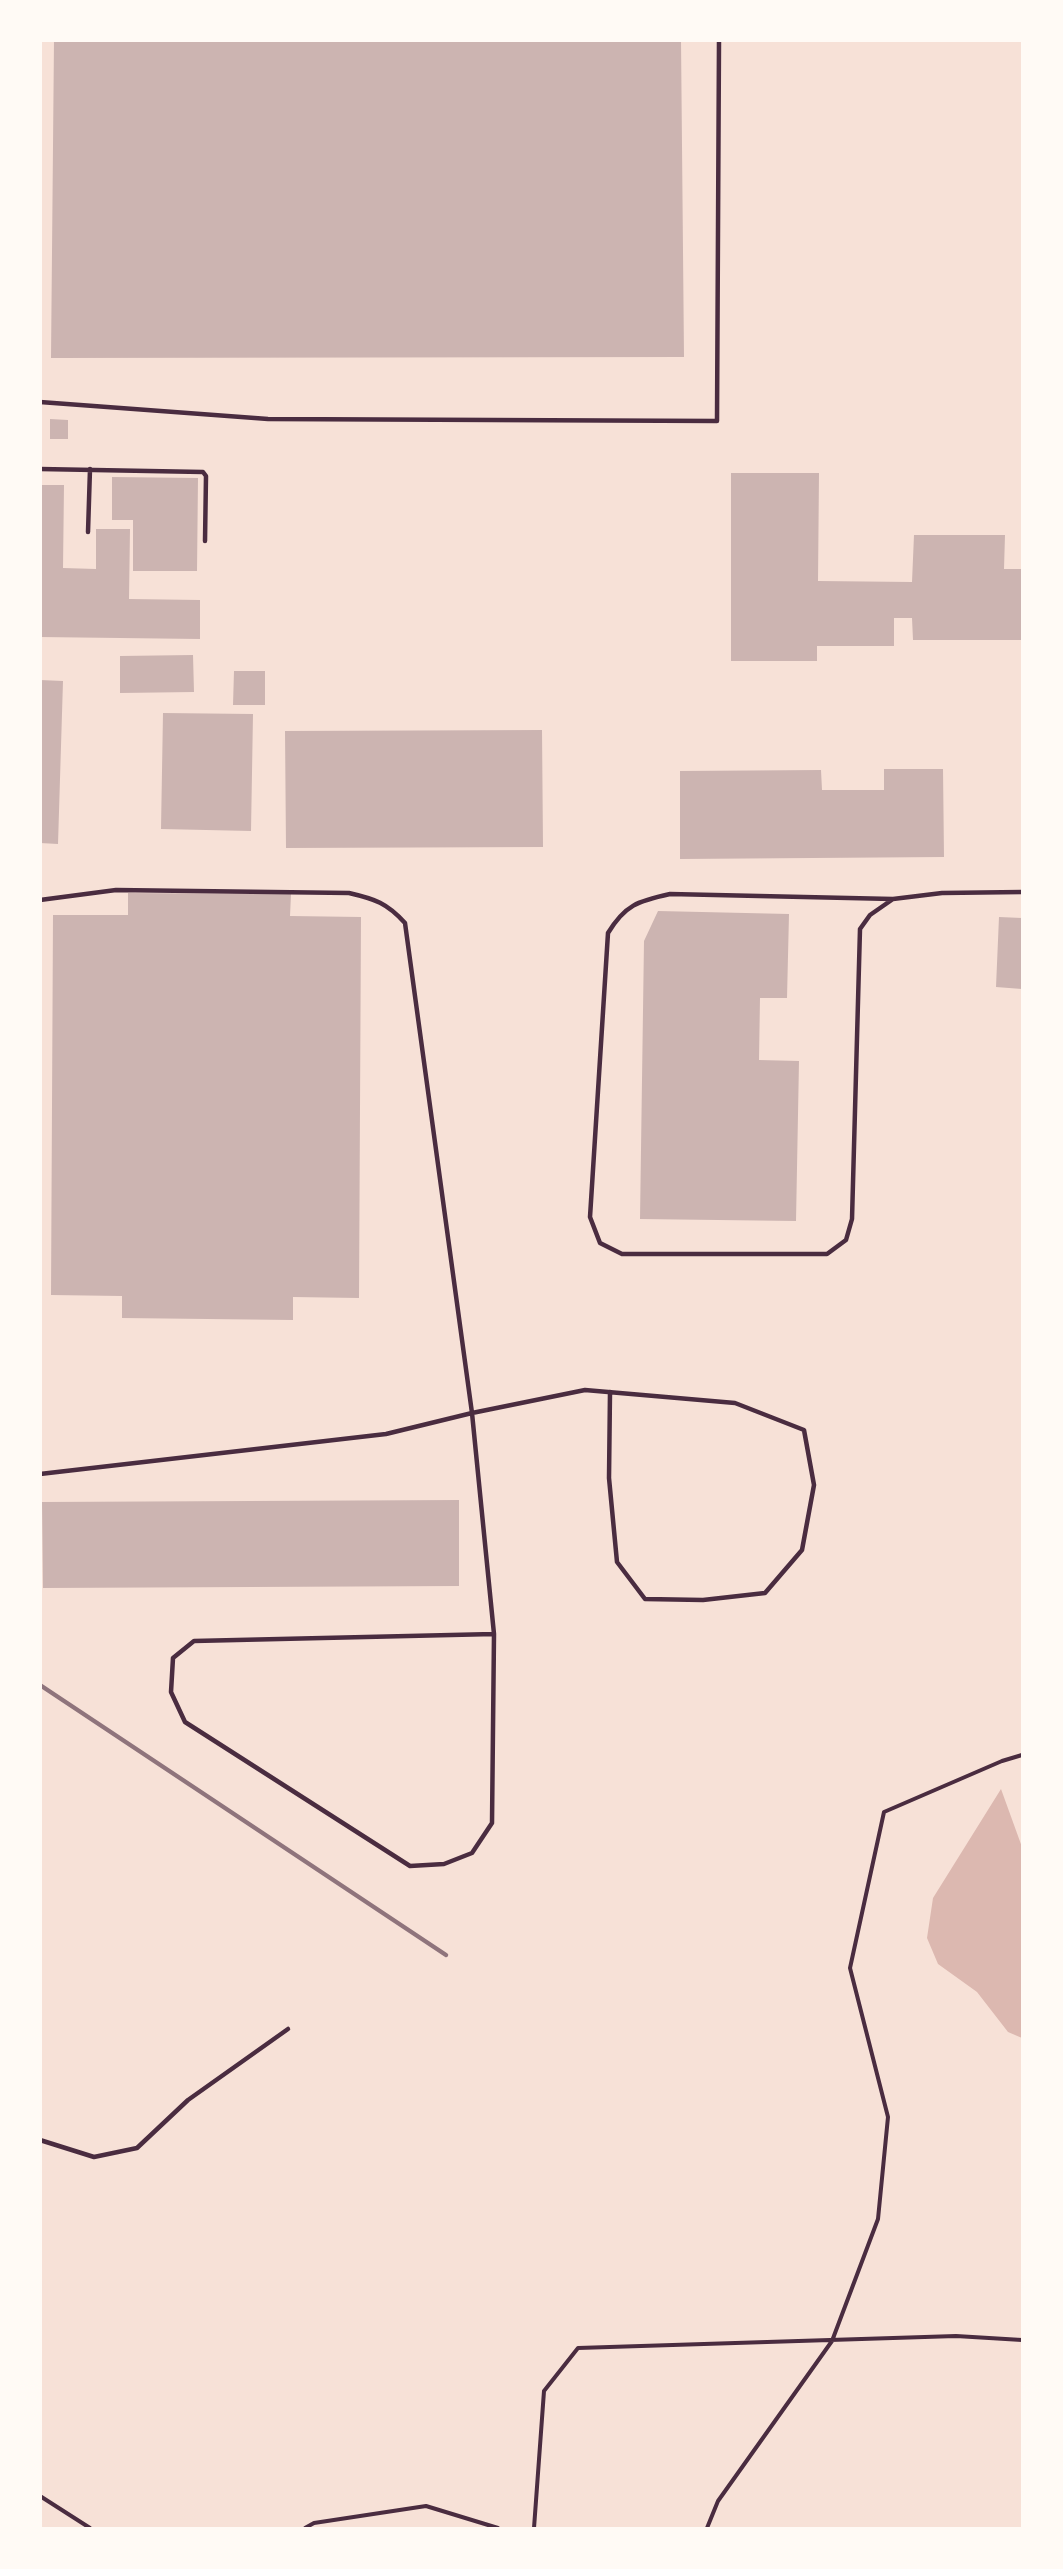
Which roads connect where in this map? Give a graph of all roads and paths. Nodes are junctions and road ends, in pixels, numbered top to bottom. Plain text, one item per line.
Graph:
1 (718, 40) edge
2 (40, 402) edge
3 (40, 469) edge
4 (90, 469) junction
5 (88, 532) dead end
6 (205, 541) dead end
7 (1023, 892) edge
8 (893, 899) junction
9 (40, 900) edge
10 (610, 1392) junction
11 (472, 1413) junction
12 (40, 1474) edge
13 (494, 1634) junction
14 (1023, 1755) edge
15 (288, 2029) dead end
16 (40, 2140) edge
17 (1023, 2340) edge
18 (832, 2341) junction
19 (40, 2496) edge
20 (90, 2529) edge
21 (305, 2529) edge
22 (498, 2529) edge
23 (534, 2529) edge
24 (707, 2529) edge

1 - 2 lane
3 - 4 lane
4 - 5 lane
4 - 6 lane
7 - 8 lane
8 - 8 lane
9 - 11 lane
10 - 10 lane
10 - 11 lane
11 - 12 lane
11 - 13 lane
13 - 13 lane
14 - 18 path
15 - 16 lane
17 - 18 path
18 - 23 path
18 - 24 path
19 - 20 path
21 - 22 path

